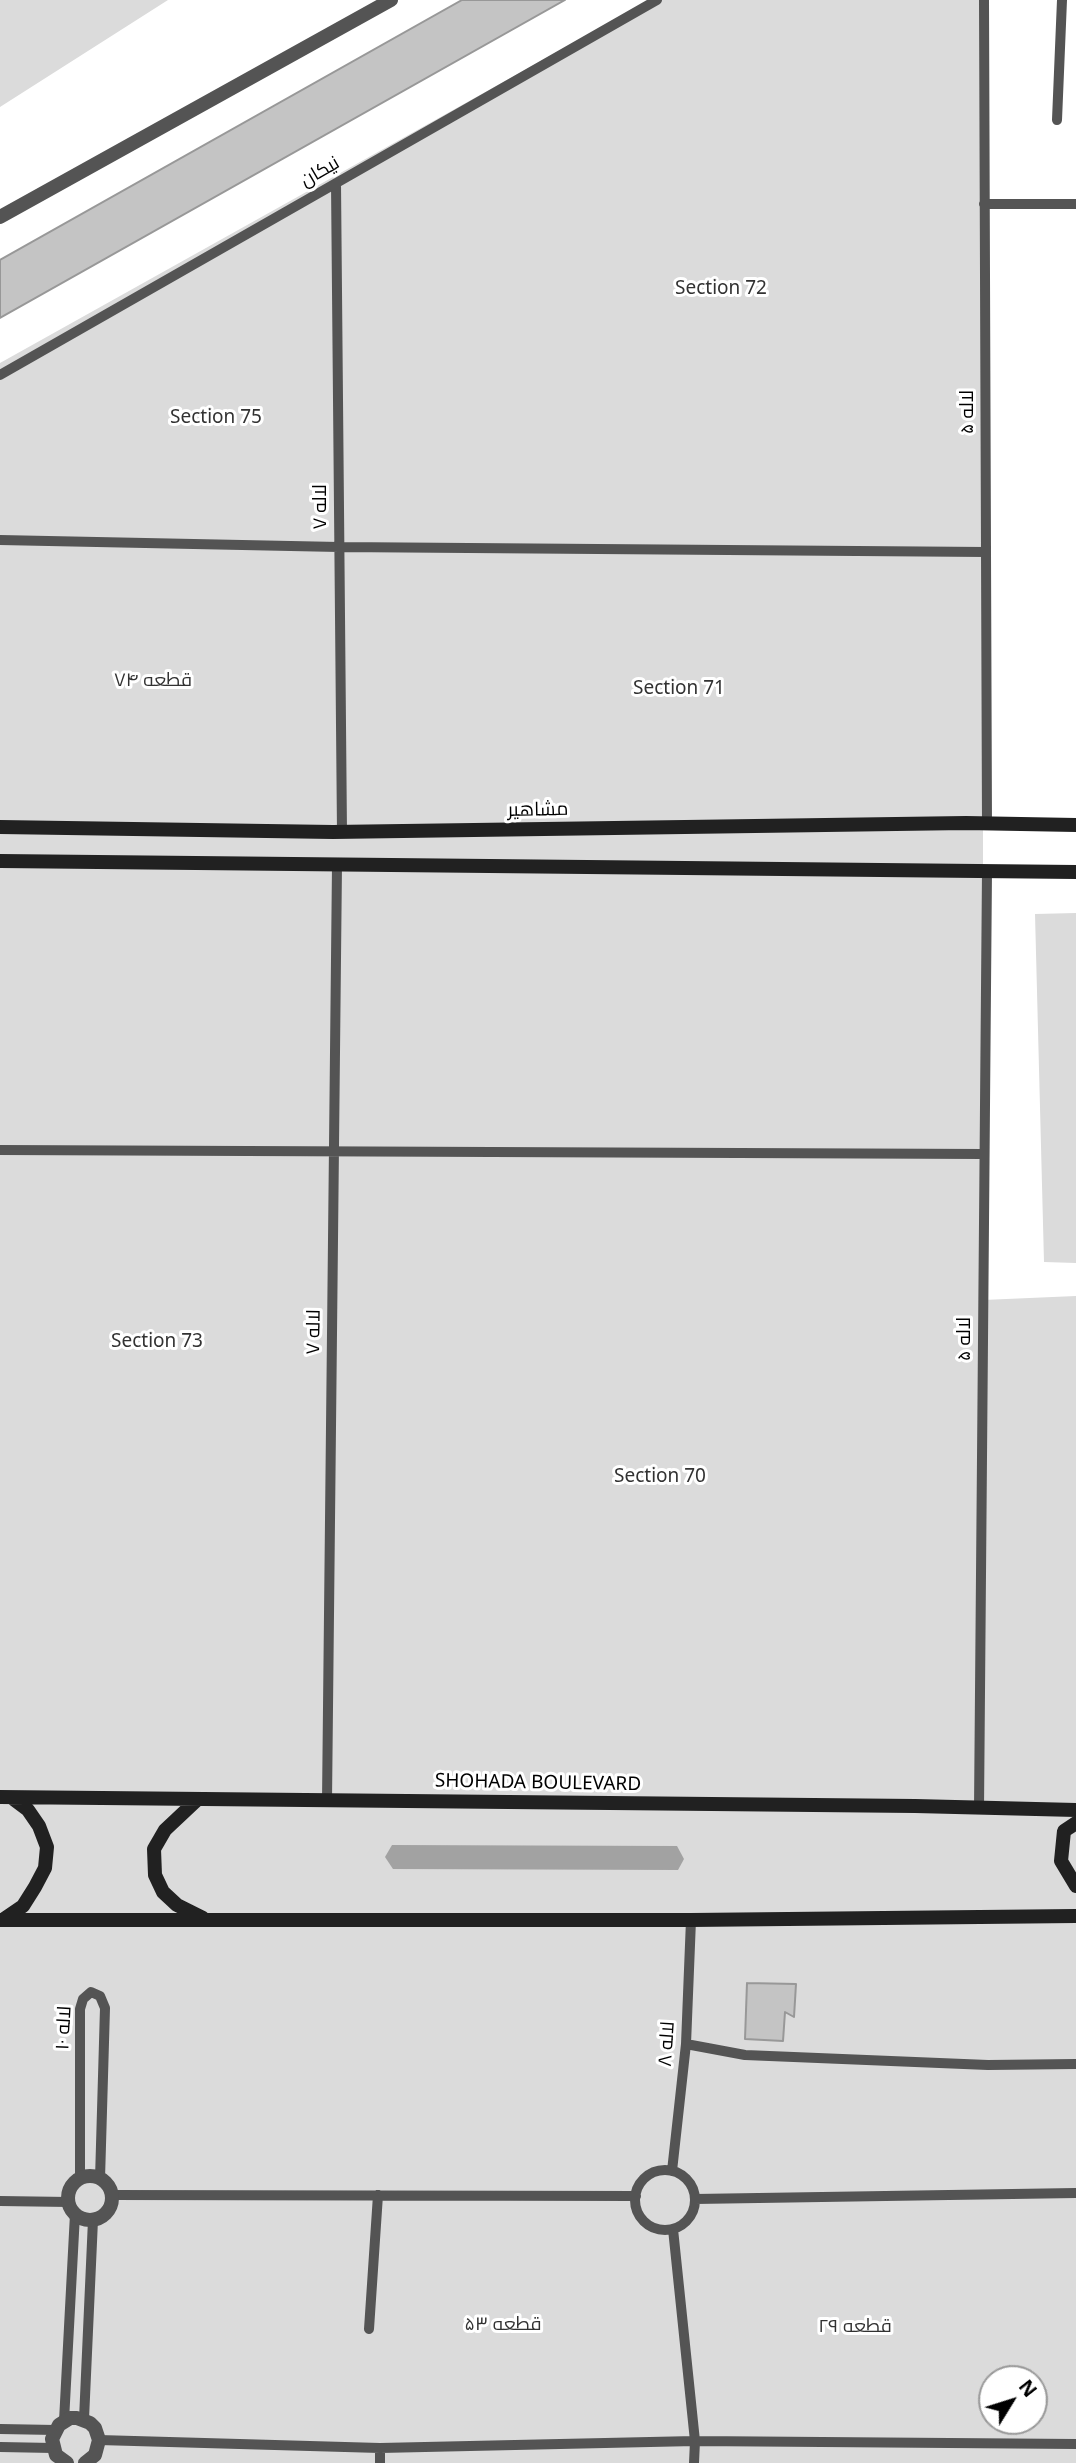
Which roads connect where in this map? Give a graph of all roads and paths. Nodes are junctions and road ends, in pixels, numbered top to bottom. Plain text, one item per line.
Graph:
1 (391, 0) edge
2 (657, 0) edge
3 (984, 0) edge
4 (1062, 0) edge
5 (1057, 120) dead end
6 (336, 183) junction
7 (985, 204) junction
8 (1076, 204) edge
9 (0, 217) edge
10 (0, 375) edge
11 (0, 540) edge
12 (339, 547) junction
13 (986, 552) junction
14 (987, 824) junction
15 (1076, 825) edge
16 (0, 827) edge
17 (342, 832) junction
18 (0, 861) edge
19 (337, 864) junction
20 (987, 871) junction
21 (1076, 872) edge
22 (0, 1150) edge
23 (333, 1151) junction
24 (984, 1154) junction
25 (6, 1798) edge
26 (198, 1799) junction
27 (327, 1800) junction
28 (979, 1808) junction
29 (1076, 1810) edge
30 (1076, 1823) edge
31 (1076, 1886) edge
32 (1076, 1916) edge
33 (1, 1920) edge
34 (206, 1920) junction
35 (691, 1920) junction
36 (686, 2044) junction
37 (1076, 2064) edge
38 (672, 2171) junction
39 (80, 2179) junction
40 (100, 2179) junction
41 (1076, 2193) edge
42 (112, 2195) junction
43 (378, 2195) junction
44 (636, 2196) junction
45 (695, 2199) junction
46 (0, 2202) edge
47 (72, 2208) junction
48 (93, 2220) junction
49 (673, 2229) junction
50 (369, 2329) dead end
51 (84, 2419) junction
52 (59, 2426) junction
53 (0, 2429) edge
54 (99, 2440) junction
55 (695, 2441) junction
56 (1076, 2444) edge
57 (0, 2447) edge
58 (53, 2448) junction
59 (380, 2448) junction
60 (88, 2462) edge
61 (67, 2463) edge
62 (380, 2463) edge
63 (694, 2463) edge

1 - 9 street
2 - 6 lane, نیکان
3 - 7 lane, لاله ۵
4 - 5 lane
6 - 10 lane, نیکان
6 - 12 lane, لاله ۷
7 - 8 lane
7 - 13 lane, لاله ۵
11 - 12 lane
12 - 13 lane
12 - 17 lane, لاله ۷
13 - 14 lane, لاله ۵
14 - 15 street, مشاهیر
14 - 17 street, مشاهیر
16 - 17 street, مشاهیر
18 - 19 street
19 - 20 street
19 - 23 lane, لاله ۷
20 - 21 street
20 - 24 lane, لاله ۵
22 - 23 lane
23 - 24 lane
23 - 27 lane, لاله ۷
24 - 28 lane, لاله ۵
25 - 26 street, SHOHADA BOULEVARD
25 - 33 street
26 - 27 street, SHOHADA BOULEVARD
26 - 34 street
27 - 28 street, SHOHADA BOULEVARD
28 - 29 street, SHOHADA BOULEVARD
30 - 31 street
32 - 35 street
33 - 34 street
34 - 35 street
35 - 36 lane, لاله ۸
36 - 37 lane
36 - 38 lane, لاله ۸
38 - 44 lane
38 - 45 lane
39 - 40 street
39 - 40 lane, لاله ۱۰
39 - 47 street
40 - 42 street
41 - 45 lane
42 - 43 lane
42 - 48 street
43 - 44 lane
43 - 50 lane
44 - 49 lane
45 - 49 lane
46 - 47 lane
47 - 48 street
47 - 52 lane
48 - 51 lane
49 - 55 lane
51 - 52 street
51 - 54 street
52 - 53 lane
52 - 58 street
54 - 59 lane
54 - 60 street
55 - 56 lane
55 - 59 lane
55 - 63 lane
57 - 58 lane
58 - 61 street
59 - 62 lane

